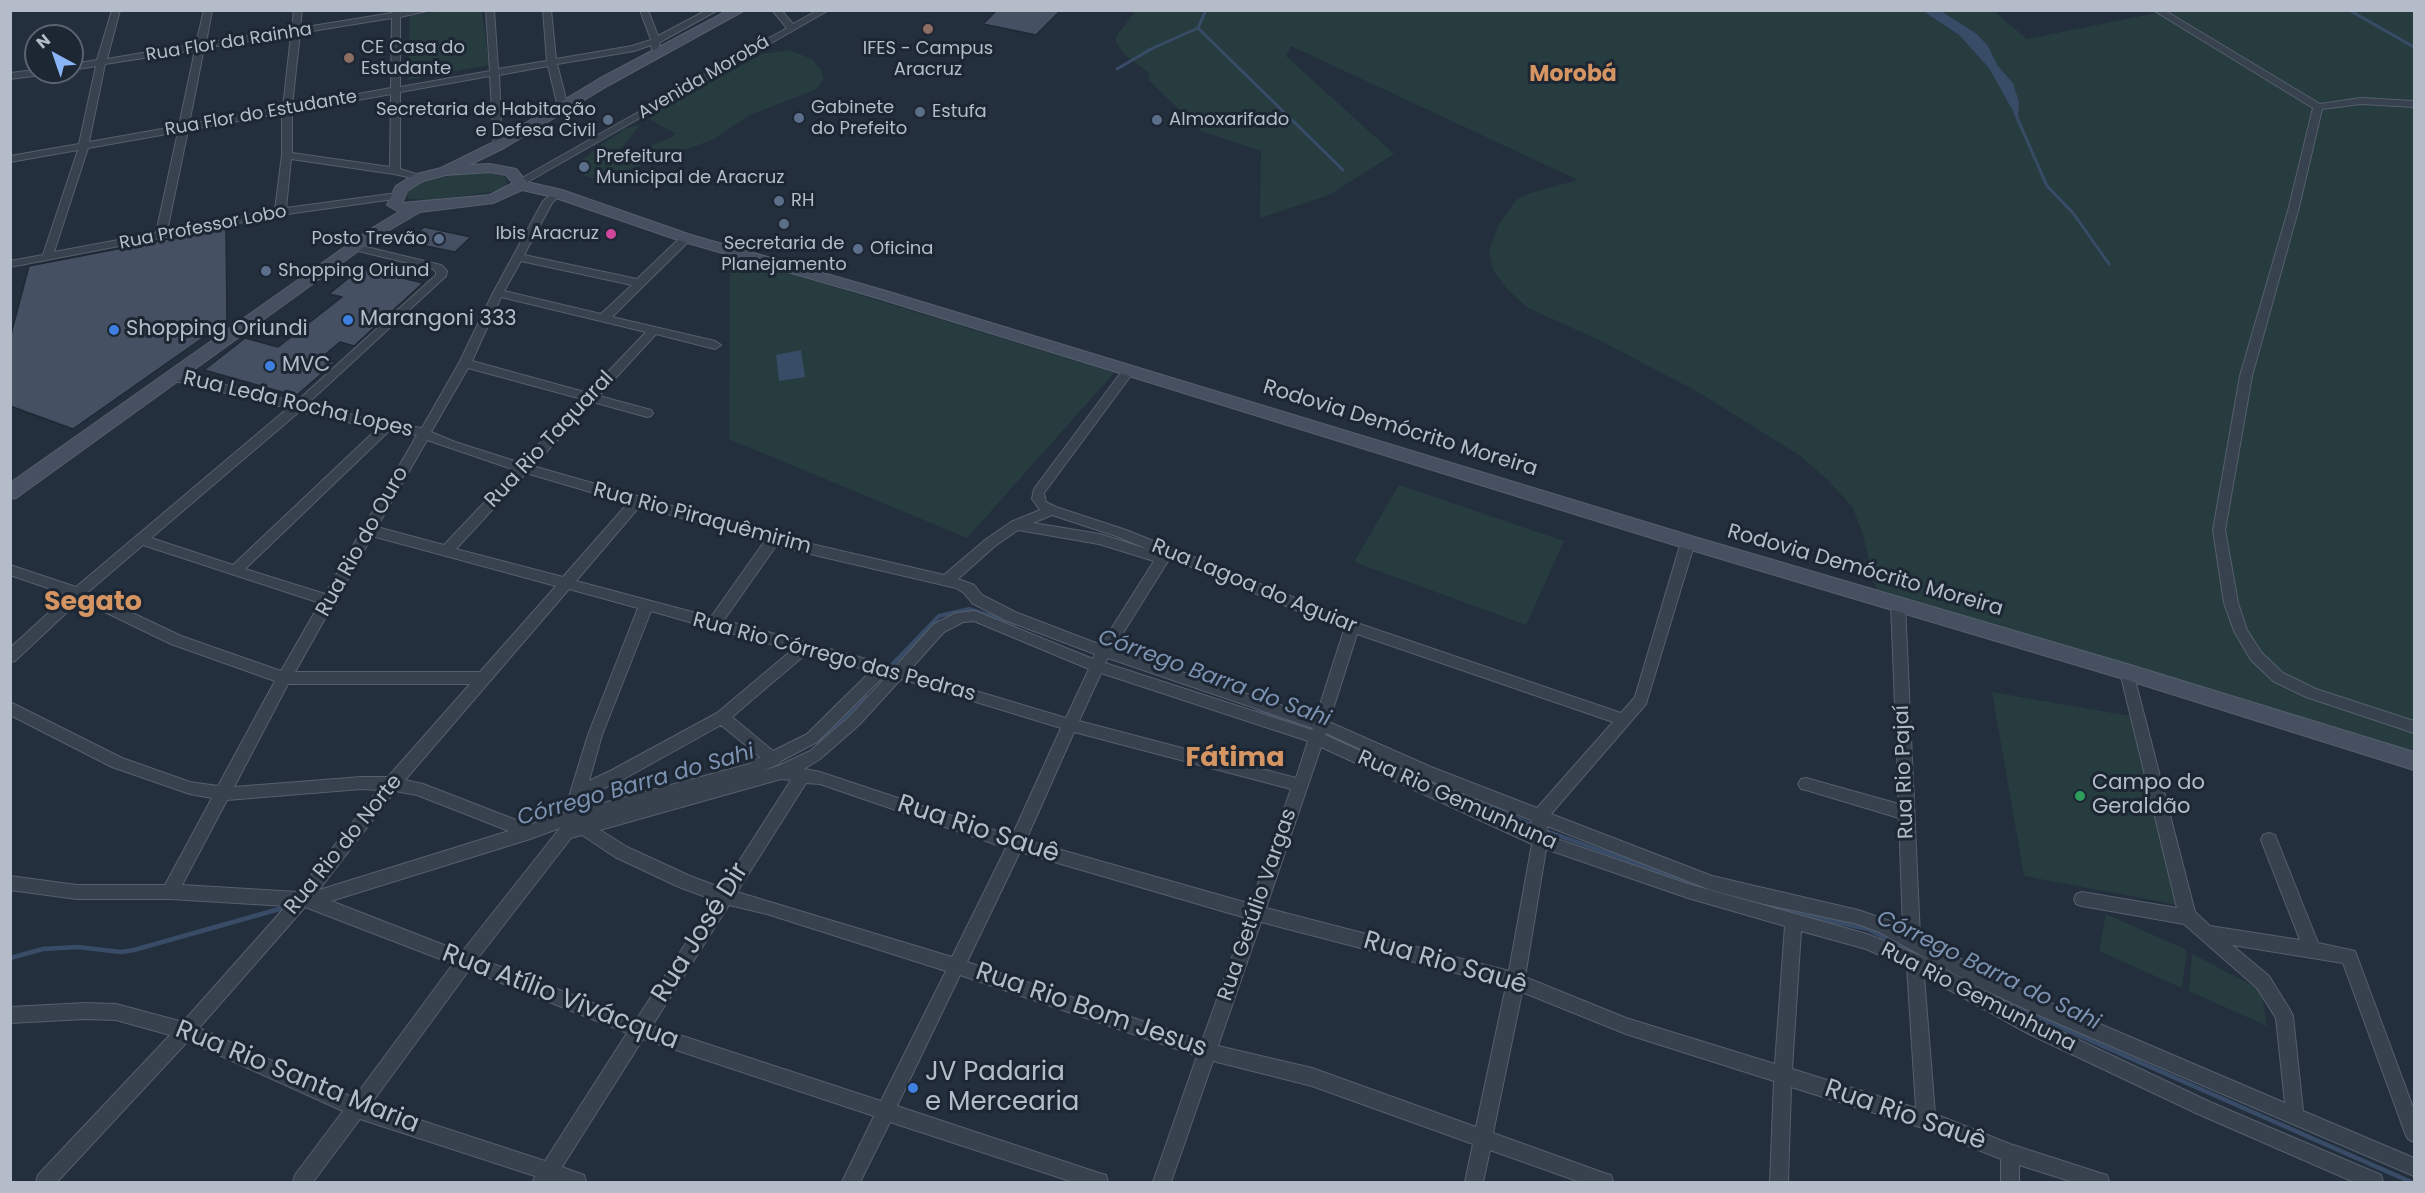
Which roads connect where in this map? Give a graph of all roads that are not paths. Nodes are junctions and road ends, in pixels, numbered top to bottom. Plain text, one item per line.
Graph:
1 (116, 10) edge
2 (208, 10) edge
3 (298, 10) edge
4 (429, 10) edge
5 (490, 10) edge
6 (546, 10) edge
7 (644, 10) edge
8 (714, 10) edge
9 (739, 10) edge
10 (776, 10) edge
11 (825, 10) edge
12 (2157, 10) edge
13 (396, 13) edge
14 (792, 28) junction
15 (295, 32) junction
16 (201, 47) junction
17 (655, 48) junction
18 (552, 62) junction
19 (101, 63) junction
20 (84, 66) edge
21 (494, 73) junction
22 (395, 90) junction
23 (2415, 104) edge
24 (563, 107) junction
25 (2318, 107) junction
26 (287, 110) junction
27 (184, 128) junction
28 (84, 145) junction
29 (495, 147) junction
30 (287, 154) junction
31 (10, 159) edge
32 (490, 168) junction
33 (395, 171) junction
34 (446, 171) junction
35 (418, 178) junction
36 (520, 184) junction
37 (552, 197) junction
38 (493, 199) junction
39 (395, 200) junction
40 (416, 208) junction
41 (280, 212) junction
42 (374, 233) junction
43 (161, 235) junction
44 (686, 238) junction
45 (354, 247) junction
46 (46, 257) junction
47 (518, 257) junction
48 (10, 264) edge
49 (639, 283) junction
50 (498, 293) junction
51 (604, 318) junction
52 (654, 330) junction
53 (715, 345) dead end
54 (465, 363) junction
55 (1129, 370) junction
56 (171, 376) junction
57 (590, 398) junction
58 (299, 405) junction
59 (647, 413) dead end
60 (386, 427) junction
61 (424, 433) junction
62 (523, 468) junction
63 (10, 493) edge
64 (637, 501) junction
65 (1051, 510) junction
66 (1016, 525) junction
67 (369, 530) junction
68 (141, 540) junction
69 (773, 540) junction
70 (1688, 542) junction
71 (446, 551) junction
72 (1164, 556) junction
73 (10, 570) edge
74 (236, 571) junction
75 (947, 581) junction
76 (567, 582) junction
77 (78, 593) junction
78 (977, 599) joint
79 (331, 601) junction
80 (1898, 604) junction
81 (646, 606) junction
82 (713, 625) junction
83 (1352, 627) junction
84 (802, 648) junction
85 (10, 657) edge
86 (1100, 659) junction
87 (882, 670) junction
88 (2127, 672) junction
89 (898, 673) junction
90 (284, 678) junction
91 (483, 678) junction
92 (10, 708) edge
93 (722, 717) junction
94 (1623, 720) junction
95 (1071, 724) junction
96 (2415, 727) edge
97 (1318, 731) junction
98 (2415, 761) edge
99 (777, 766) junction
100 (803, 774) junction
101 (392, 784) junction
102 (1806, 784) dead end
103 (1299, 785) junction
104 (579, 792) junction
105 (224, 794) junction
106 (1906, 813) junction
107 (1539, 817) junction
108 (574, 827) junction
109 (530, 832) junction
110 (1540, 840) junction
111 (2269, 840) dead end
112 (1016, 844) junction
113 (10, 883) edge
114 (170, 892) junction
115 (724, 896) junction
116 (2082, 899) dead end
117 (306, 900) junction
118 (1255, 913) junction
119 (2188, 917) junction
120 (1793, 922) junction
121 (2206, 932) junction
122 (1912, 941) junction
123 (2312, 950) junction
124 (1915, 962) junction
125 (465, 963) junction
126 (956, 966) junction
127 (1516, 981) junction
128 (10, 1015) edge
129 (640, 1030) junction
130 (186, 1031) junction
131 (1209, 1052) junction
132 (1783, 1074) junction
133 (358, 1109) junction
134 (886, 1112) junction
135 (2295, 1117) junction
136 (1926, 1120) junction
137 (2415, 1133) edge
138 (1482, 1140) junction
139 (2010, 1153) junction
140 (2415, 1167) edge
141 (546, 1177) edge
142 (45, 1182) edge
143 (302, 1182) edge
144 (577, 1182) edge
145 (851, 1182) edge
146 (1099, 1182) edge
147 (1162, 1182) edge
148 (1473, 1182) edge
149 (1604, 1182) edge
150 (1779, 1182) edge
151 (2010, 1182) edge
152 (2100, 1182) edge
153 (2374, 1182) edge

1 - 19 street
2 - 16 street
3 - 15 street
4 - 13 street, Rua Flor da Rainha
5 - 21 street
6 - 18 street
7 - 17 street
8 - 17 street, Rua Flor do Estudante
9 - 17 street
10 - 14 street
11 - 14 street, Avenida Morobá
12 - 25 street
13 - 15 street, Rua Flor da Rainha
13 - 22 street
14 - 36 street, Avenida Morobá
15 - 16 street, Rua Flor da Rainha
15 - 26 street
16 - 19 street, Rua Flor da Rainha
16 - 27 street
17 - 18 street, Rua Flor do Estudante
17 - 24 street
18 - 21 street, Rua Flor do Estudante
18 - 24 street
19 - 20 street, Rua Flor da Rainha
19 - 28 street
21 - 22 street, Rua Flor do Estudante
21 - 29 street
22 - 26 street, Rua Flor do Estudante
22 - 33 street
23 - 25 street
24 - 29 street
25 - 96 street
26 - 27 street, Rua Flor do Estudante
26 - 30 street
27 - 28 street, Rua Flor do Estudante
27 - 43 street
28 - 31 street, Rua Flor do Estudante
28 - 46 street
29 - 32 street
29 - 34 street
30 - 33 street
30 - 41 street
32 - 34 street
32 - 36 street, Rodovia Demócrito Moreira
33 - 35 street
34 - 35 street
35 - 39 street
36 - 37 street, Rodovia Demócrito Moreira
36 - 38 street
37 - 38 street, Rodovia Demócrito Moreira
37 - 44 street, Rodovia Demócrito Moreira
37 - 47 street, Rua Rio do Ouro
38 - 40 street
39 - 40 street
39 - 41 street, Rua Professor Lobo
39 - 42 street
40 - 42 street
41 - 43 street, Rua Professor Lobo
42 - 45 street
43 - 46 street, Rua Professor Lobo
44 - 49 street
44 - 55 street, Rodovia Demócrito Moreira
45 - 56 street
45 - 58 street
46 - 48 street, Rua Professor Lobo
47 - 49 street
47 - 50 street, Rua Rio do Ouro
49 - 51 street
50 - 51 street
50 - 54 street, Rua Rio do Ouro
51 - 52 street
52 - 53 street
52 - 57 street, Rua Rio Taquaral
54 - 57 street
54 - 61 street, Rua Rio do Ouro
55 - 65 street
55 - 70 street, Rodovia Demócrito Moreira
56 - 58 street, Rua Leda Rocha Lopes
56 - 63 street
57 - 59 street
57 - 62 street, Rua Rio Taquaral
58 - 60 street, Rua Leda Rocha Lopes
58 - 68 street
60 - 61 street, Rua Leda Rocha Lopes
60 - 74 street
61 - 62 street, Rua Rio Piraquêmirim
61 - 67 street, Rua Rio do Ouro
62 - 64 street, Rua Rio Piraquêmirim
62 - 71 street, Rua Rio Taquaral
64 - 69 street, Rua Rio Piraquêmirim
64 - 76 street, Rua Rio do Norte
65 - 66 street
65 - 72 street, Rua Lagoa do Aguiar
66 - 72 street
66 - 75 street
67 - 71 street, Rua Rio Córrego das Pedras
67 - 79 street, Rua Rio do Ouro
68 - 74 street
68 - 77 street
69 - 75 street, Rua Rio Piraquêmirim
69 - 82 street
70 - 80 street, Rodovia Demócrito Moreira
70 - 94 street
71 - 76 street, Rua Rio Córrego das Pedras
72 - 83 street, Rua Lagoa do Aguiar
72 - 86 street
73 - 77 street
74 - 79 street
75 - 78 street, Rua Rio Piraquêmirim
76 - 81 street, Rua Rio Córrego das Pedras
76 - 91 street, Rua Rio do Norte
77 - 85 street
77 - 90 street
78 - 86 street, Rua Rio Gemunhuna
79 - 90 street, Rua Rio do Ouro
80 - 88 street, Rodovia Demócrito Moreira
80 - 106 street, Rua Rio Pajaí
81 - 82 street, Rua Rio Córrego das Pedras
81 - 104 street
82 - 84 street, Rua Rio Córrego das Pedras
83 - 94 street, Rua Lagoa do Aguiar
83 - 97 street, Rua Getúlio Vargas
84 - 87 street, Rua Rio Córrego das Pedras
84 - 93 street
86 - 89 street, Rua Rio Gemunhuna
86 - 95 street
86 - 97 street, Rua Rio Gemunhuna
87 - 89 street, Rua Rio Córrego das Pedras
87 - 99 street, Rua Rio Gemunhuna
88 - 98 street, Rodovia Demócrito Moreira
88 - 119 street
89 - 95 street, Rua Rio Córrego das Pedras
89 - 99 street, Rua Rio Gemunhuna
90 - 91 street
90 - 105 street, Rua Rio do Ouro
91 - 101 street, Rua Rio do Norte
92 - 105 street
93 - 99 street
93 - 104 street
94 - 107 street
95 - 103 street, Rua Rio Córrego das Pedras
95 - 112 street
97 - 103 street, Rua Getúlio Vargas
97 - 107 street, Rua Rio Gemunhuna
97 - 110 street, Rua Rio Gemunhuna
99 - 100 street, Rua Rio Sauê
99 - 108 street, Rua Rio Gemunhuna
100 - 112 street, Rua Rio Sauê
100 - 115 street, Rua José Dir
101 - 105 street
101 - 109 street
101 - 117 street, Rua Rio do Norte
102 - 106 street
103 - 118 street, Rua Getúlio Vargas
104 - 108 street
105 - 114 street, Rua Rio do Ouro
106 - 122 street, Rua Rio Pajaí
107 - 110 street
107 - 122 street, Rua Rio Gemunhuna
108 - 109 street, Rua Rio Gemunhuna
108 - 115 street, Rua Rio Bom Jesus
108 - 125 street
109 - 117 street, Rua Rio Gemunhuna
110 - 120 street, Rua Rio Gemunhuna
110 - 127 street
111 - 123 street
112 - 118 street, Rua Rio Sauê
112 - 126 street
113 - 114 street, Rua Atílio Vivácqua
114 - 117 street, Rua Atílio Vivácqua
115 - 126 street, Rua Rio Bom Jesus
115 - 129 street, Rua José Dir
116 - 119 street
117 - 125 street, Rua Atílio Vivácqua
117 - 130 street, Rua Rio do Norte
118 - 127 street, Rua Rio Sauê
118 - 131 street, Rua Getúlio Vargas
119 - 121 street
120 - 124 street, Rua Rio Gemunhuna
120 - 132 street
121 - 123 street
121 - 135 street
122 - 135 street, Rua Rio Gemunhuna
123 - 137 street
124 - 136 street
124 - 153 street, Rua Rio Gemunhuna
125 - 129 street, Rua Atílio Vivácqua
125 - 133 street
126 - 131 street, Rua Rio Bom Jesus
126 - 134 street
127 - 132 street, Rua Rio Sauê
127 - 138 street
128 - 130 street, Rua Rio Santa Maria
129 - 134 street, Rua Atílio Vivácqua
129 - 141 street, Rua José Dir
130 - 133 street, Rua Rio Santa Maria
130 - 142 street, Rua Rio do Norte
131 - 138 street, Rua Rio Bom Jesus
131 - 147 street, Rua Getúlio Vargas
132 - 136 street, Rua Rio Sauê
132 - 150 street
133 - 141 street, Rua Rio Santa Maria
133 - 143 street
134 - 145 street
134 - 146 street, Rua Atílio Vivácqua
135 - 140 street, Rua Rio Gemunhuna
136 - 139 street, Rua Rio Sauê
138 - 148 street
138 - 149 street, Rua Rio Bom Jesus
139 - 151 street
139 - 152 street, Rua Rio Sauê
141 - 144 street, Rua Rio Santa Maria

